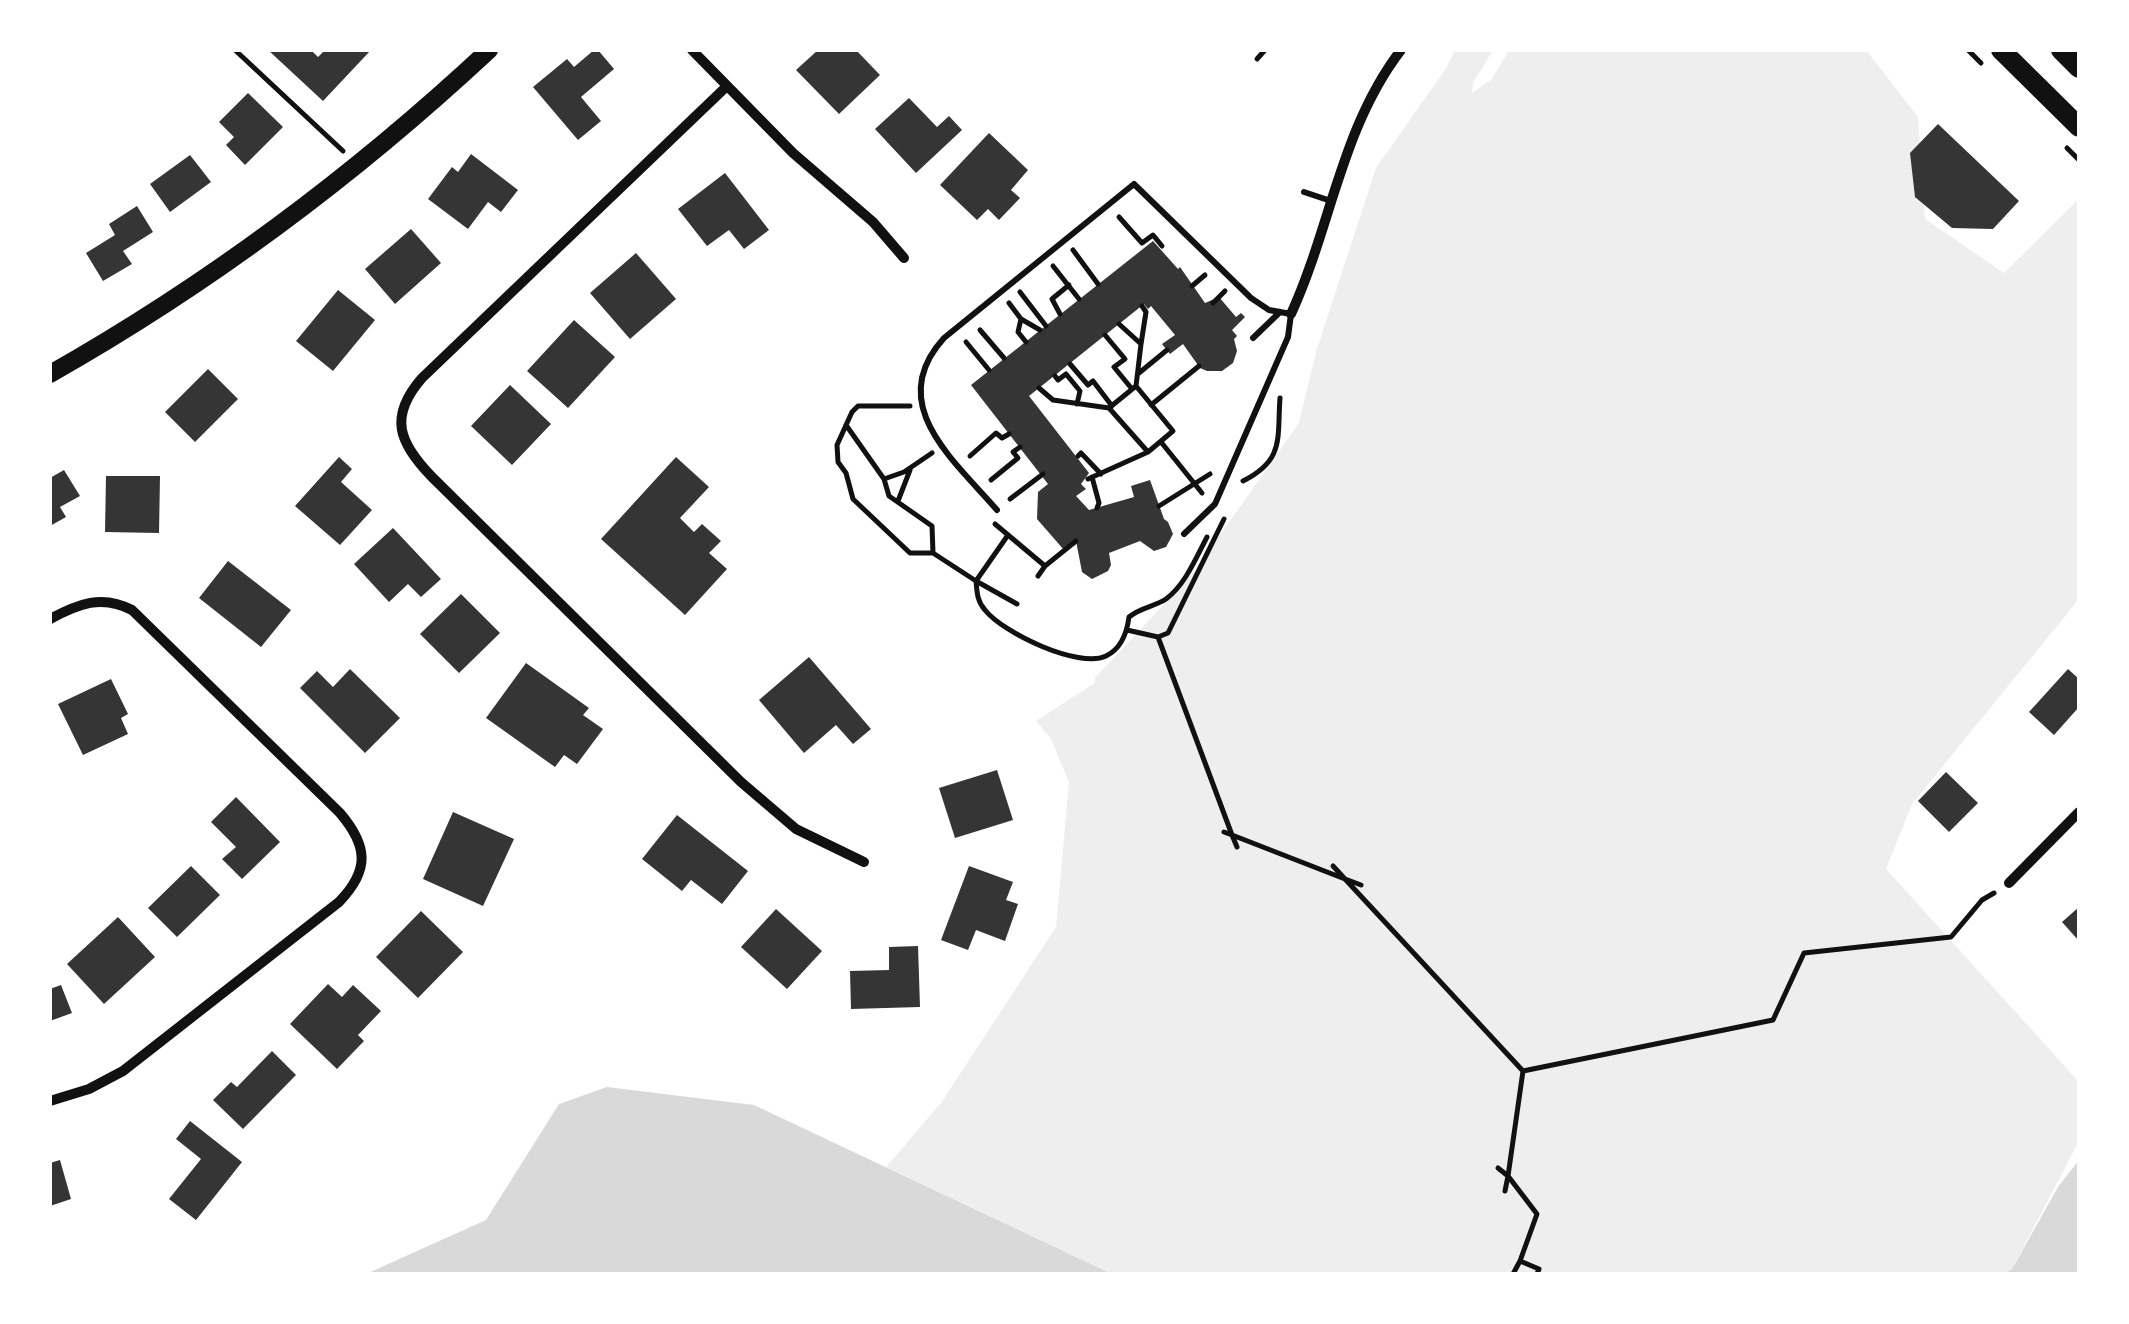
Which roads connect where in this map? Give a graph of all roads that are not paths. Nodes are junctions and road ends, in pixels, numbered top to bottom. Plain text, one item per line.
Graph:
1 (490, 50) edge
2 (692, 50) edge
3 (1401, 50) edge
4 (2001, 50) edge
5 (2061, 50) edge
6 (2079, 68) edge
7 (727, 86) junction
8 (2079, 127) edge
9 (1304, 192) dead end
10 (1332, 201) junction
11 (904, 258) dead end
12 (1286, 313) junction
13 (1253, 338) dead end
14 (50, 374) edge
15 (996, 510) road end
16 (1184, 534) dead end
17 (50, 619) edge
18 (2079, 812) edge
19 (864, 862) dead end
20 (2009, 883) road end
21 (50, 1102) edge

1 - 14 main road
2 - 7 street
3 - 10 street
4 - 8 main road
5 - 6 main road
7 - 11 street
7 - 19 street
9 - 10 lane
10 - 12 street
12 - 13 lane
12 - 15 lane
12 - 16 lane
17 - 21 street
18 - 20 street

